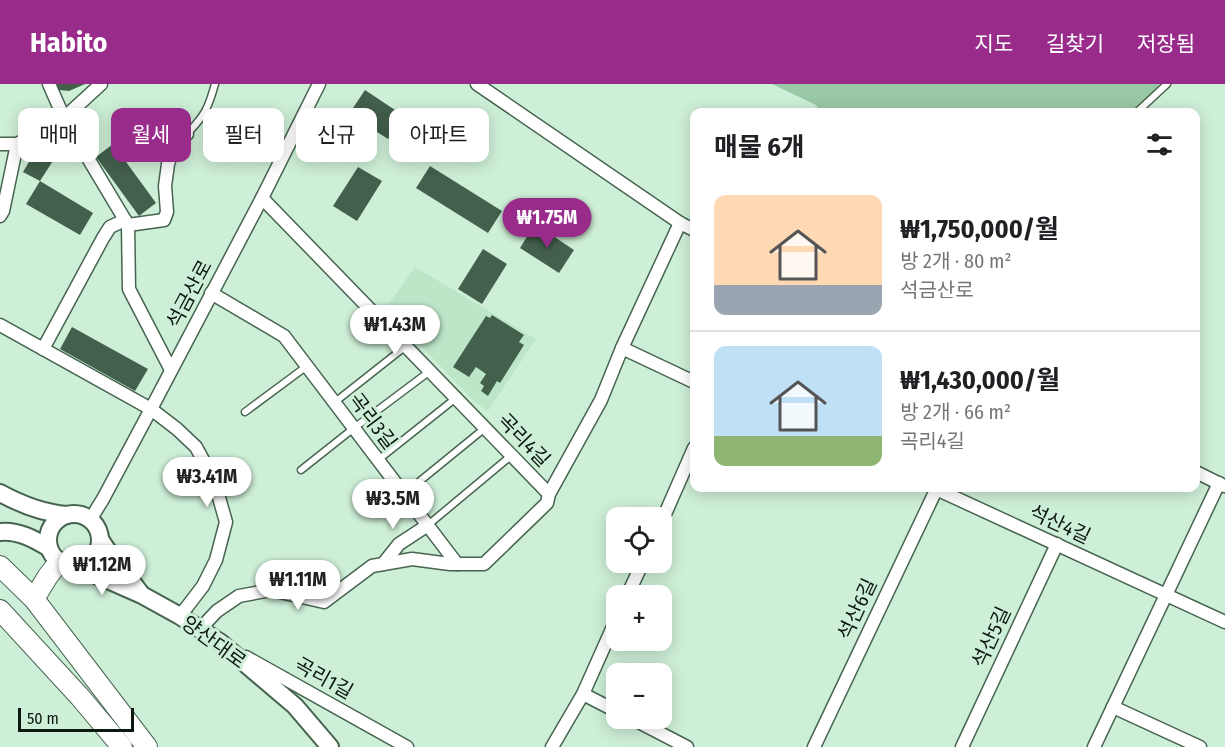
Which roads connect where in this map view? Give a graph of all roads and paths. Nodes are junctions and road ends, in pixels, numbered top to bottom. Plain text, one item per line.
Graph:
1 (49, 84) edge
2 (101, 84) edge
3 (215, 84) edge
4 (319, 84) edge
5 (477, 84) edge
6 (1167, 84) edge
7 (60, 108) edge
8 (75, 108) edge
9 (1141, 108) edge
10 (191, 130) edge
11 (0, 144) edge
12 (17, 144) joint
13 (90, 162) edge
14 (169, 162) edge
15 (262, 198) junction
16 (0, 216) edge
17 (126, 222) junction
18 (680, 223) junction
19 (690, 228) edge
20 (211, 292) junction
21 (0, 325) edge
22 (406, 346) junction
23 (622, 348) junction
24 (43, 349) junction
25 (308, 366) junction
26 (171, 370) junction
27 (430, 371) junction
28 (690, 380) edge
29 (456, 398) junction
30 (335, 402) junction
31 (151, 409) junction
32 (245, 412) dead end
33 (354, 428) junction
34 (486, 428) junction
35 (512, 455) junction
36 (690, 457) edge
37 (378, 460) junction
38 (301, 470) dead end
39 (1200, 474) edge
40 (1222, 484) edge
41 (934, 492) edge
42 (945, 492) edge
43 (0, 494) edge
44 (404, 494) junction
45 (549, 494) junction
46 (668, 507) edge
47 (67, 515) junction
48 (90, 520) junction
49 (428, 525) junction
50 (0, 532) edge
51 (100, 539) junction
52 (1057, 544) junction
53 (62, 559) junction
54 (383, 564) junction
55 (458, 564) junction
56 (0, 566) edge
57 (1166, 594) junction
58 (142, 595) junction
59 (34, 599) junction
60 (0, 610) edge
61 (180, 616) junction
62 (1225, 622) edge
63 (200, 629) junction
64 (606, 642) edge
65 (221, 643) junction
66 (99, 685) junction
67 (583, 694) junction
68 (80, 697) junction
69 (606, 706) edge
70 (1113, 707) junction
71 (652, 729) edge
72 (109, 747) edge
73 (122, 747) edge
74 (147, 747) edge
75 (161, 747) edge
76 (330, 747) edge
77 (407, 747) edge
78 (552, 747) edge
79 (687, 747) edge
80 (814, 747) edge
81 (962, 747) edge
82 (1094, 747) edge
83 (1200, 747) edge

1 - 7 street
2 - 8 street
3 - 10 lane
4 - 15 street, 석금산로
5 - 18 street
6 - 9 lane
11 - 12 street
12 - 16 street
13 - 17 street
14 - 17 street
15 - 20 street, 석금산로
15 - 22 street, 곡리4길
17 - 24 street
17 - 26 street
18 - 19 street
18 - 23 street, 곡리4길
20 - 25 street, 곡리3길
20 - 26 street, 석금산로
21 - 24 street
22 - 27 street, 곡리4길
22 - 30 lane
23 - 28 street
23 - 45 street, 곡리4길
24 - 31 street
25 - 30 street, 곡리3길
25 - 32 lane
26 - 31 street, 석금산로
27 - 29 street, 곡리4길
27 - 33 lane
29 - 34 street, 곡리4길
29 - 37 lane
30 - 33 street, 곡리3길
31 - 48 street, 석금산로
31 - 61 street
33 - 37 street, 곡리3길
33 - 38 lane
34 - 35 street, 곡리4길
34 - 44 lane
35 - 45 street, 곡리4길
35 - 49 lane
36 - 46 street
37 - 44 street, 곡리3길
39 - 40 street
40 - 57 street
41 - 80 street, 석산6길
42 - 52 street, 석산4길
43 - 47 main road
44 - 49 street, 곡리3길
45 - 55 street
47 - 48 main road
47 - 53 main road
48 - 51 main road
49 - 54 street
49 - 55 street, 곡리3길
50 - 53 main road, 양산대로
51 - 53 main road
51 - 58 main road
52 - 57 street, 석산4길
52 - 81 street, 석산5길
53 - 58 main road, 양산대로
53 - 59 main road
54 - 55 street
54 - 63 street
56 - 59 main road
57 - 62 street, 석산4길
57 - 70 street
58 - 61 main road, 양산대로
59 - 66 main road
60 - 68 main road
61 - 63 main road, 양산대로
63 - 65 main road, 양산대로
64 - 67 street
65 - 76 main road, 양산대로
65 - 77 street, 곡리1길
66 - 74 main road
66 - 75 main road
67 - 69 street
67 - 78 street
68 - 72 main road
68 - 73 main road
70 - 82 street
70 - 83 street
71 - 79 street

